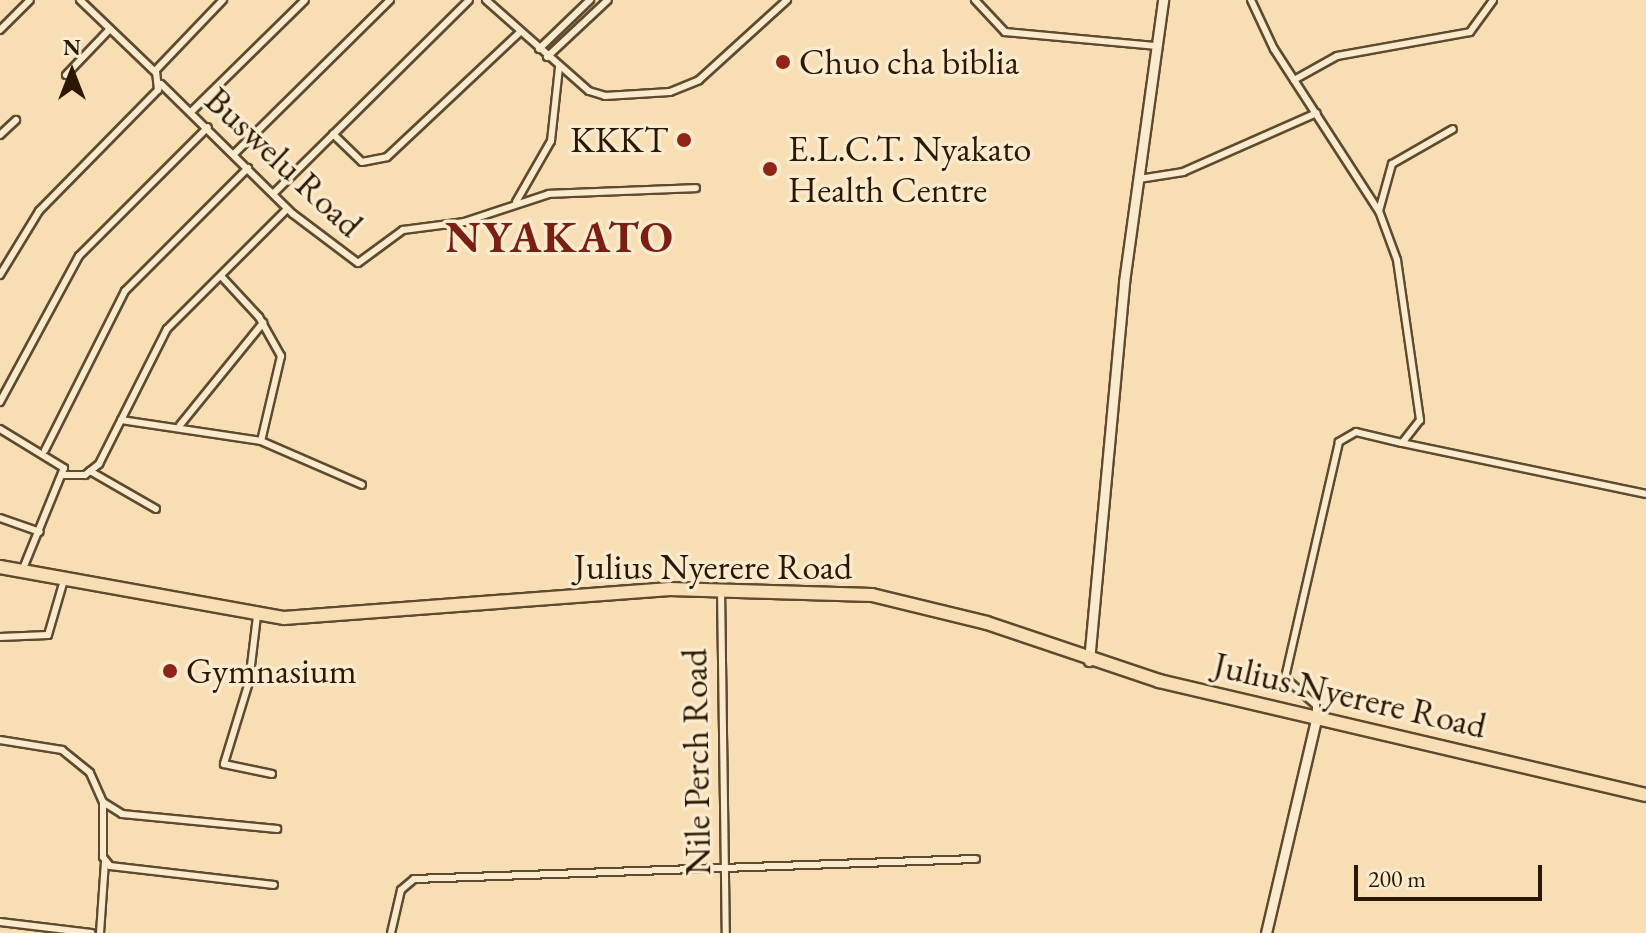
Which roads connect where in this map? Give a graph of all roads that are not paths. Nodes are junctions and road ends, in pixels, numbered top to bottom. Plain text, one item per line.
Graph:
1 (30, 0) edge
2 (80, 0) edge
3 (223, 0) edge
4 (305, 0) edge
5 (390, 0) edge
6 (469, 0) edge
7 (486, 0) edge
8 (593, 0) edge
9 (608, 0) edge
10 (787, 0) edge
11 (975, 0) edge
12 (1163, 0) edge
13 (1251, 0) edge
14 (1493, 0) edge
15 (602, 7) junction
16 (0, 30) edge
17 (109, 30) junction
18 (519, 33) junction
19 (1157, 46) junction
20 (539, 49) junction
21 (547, 57) junction
22 (559, 67) junction
23 (155, 72) junction
24 (66, 75) dead end
25 (1294, 80) junction
26 (161, 84) junction
27 (192, 111) junction
28 (1317, 113) junction
29 (16, 120) dead end
30 (208, 127) junction
31 (1453, 129) dead end
32 (333, 134) junction
33 (0, 135) edge
34 (234, 154) junction
35 (248, 168) junction
36 (1139, 179) junction
37 (696, 188) dead end
38 (274, 193) junction
39 (516, 202) junction
40 (287, 209) junction
41 (1379, 211) junction
42 (0, 275) edge
43 (221, 276) junction
44 (263, 323) junction
45 (0, 402) edge
46 (121, 420) junction
47 (180, 425) junction
48 (0, 429) edge
49 (261, 441) junction
50 (1402, 443) junction
51 (45, 450) junction
52 (90, 471) junction
53 (64, 475) junction
54 (362, 485) dead end
55 (1646, 494) edge
56 (156, 509) dead end
57 (0, 518) edge
58 (40, 532) junction
59 (0, 567) edge
60 (22, 571) junction
61 (64, 580) junction
62 (721, 589) junction
63 (257, 616) junction
64 (0, 637) edge
65 (1089, 661) junction
66 (1316, 719) junction
67 (0, 740) edge
68 (272, 774) dead end
69 (1646, 795) edge
70 (103, 802) junction
71 (277, 829) dead end
72 (976, 859) dead end
73 (105, 862) junction
74 (723, 866) junction
75 (274, 885) dead end
76 (0, 922) edge
77 (91, 933) edge
78 (100, 933) edge
79 (391, 933) edge
80 (726, 933) edge
81 (1266, 933) edge

1 - 16 street
2 - 17 street
3 - 23 street
4 - 27 street
5 - 34 street
6 - 32 street
7 - 18 street
8 - 15 street
8 - 20 street
9 - 15 street
10 - 22 street
11 - 19 street
12 - 19 main road
13 - 25 street
14 - 25 street
15 - 21 street
17 - 23 street
17 - 24 street
18 - 20 street
18 - 32 street
19 - 36 main road
20 - 21 street
21 - 22 street
22 - 39 street
23 - 26 street
25 - 28 street
26 - 27 street, Buswelu Road
26 - 42 street
27 - 30 street, Buswelu Road
28 - 36 street
28 - 41 street
29 - 33 street
30 - 34 street, Buswelu Road
30 - 45 street
31 - 41 street
32 - 38 street
34 - 35 street, Buswelu Road
35 - 38 street, Buswelu Road
35 - 51 street
36 - 65 main road
37 - 39 street, Buswelu Road
38 - 40 street, Buswelu Road
39 - 40 street, Buswelu Road
40 - 43 street
41 - 50 street
43 - 44 street
43 - 46 street
44 - 47 street
44 - 49 street
46 - 47 street
46 - 52 street
47 - 49 street
48 - 51 street
49 - 54 street
50 - 55 street
50 - 66 street
51 - 53 street
52 - 53 street
52 - 56 street
53 - 58 street
57 - 58 street
58 - 60 street
59 - 60 highway, Julius Nyerere Road
60 - 61 highway, Julius Nyerere Road
61 - 63 highway, Julius Nyerere Road
61 - 64 street
62 - 63 highway, Julius Nyerere Road
62 - 65 highway, Julius Nyerere Road
62 - 74 street, Nile Perch Road
63 - 68 street
65 - 66 highway, Julius Nyerere Road
66 - 69 highway, Julius Nyerere Road
66 - 81 main road
67 - 70 street
70 - 71 street
70 - 73 street
72 - 74 street
73 - 75 street
73 - 78 street
74 - 79 street
74 - 80 street, Nile Perch Road
76 - 77 street

